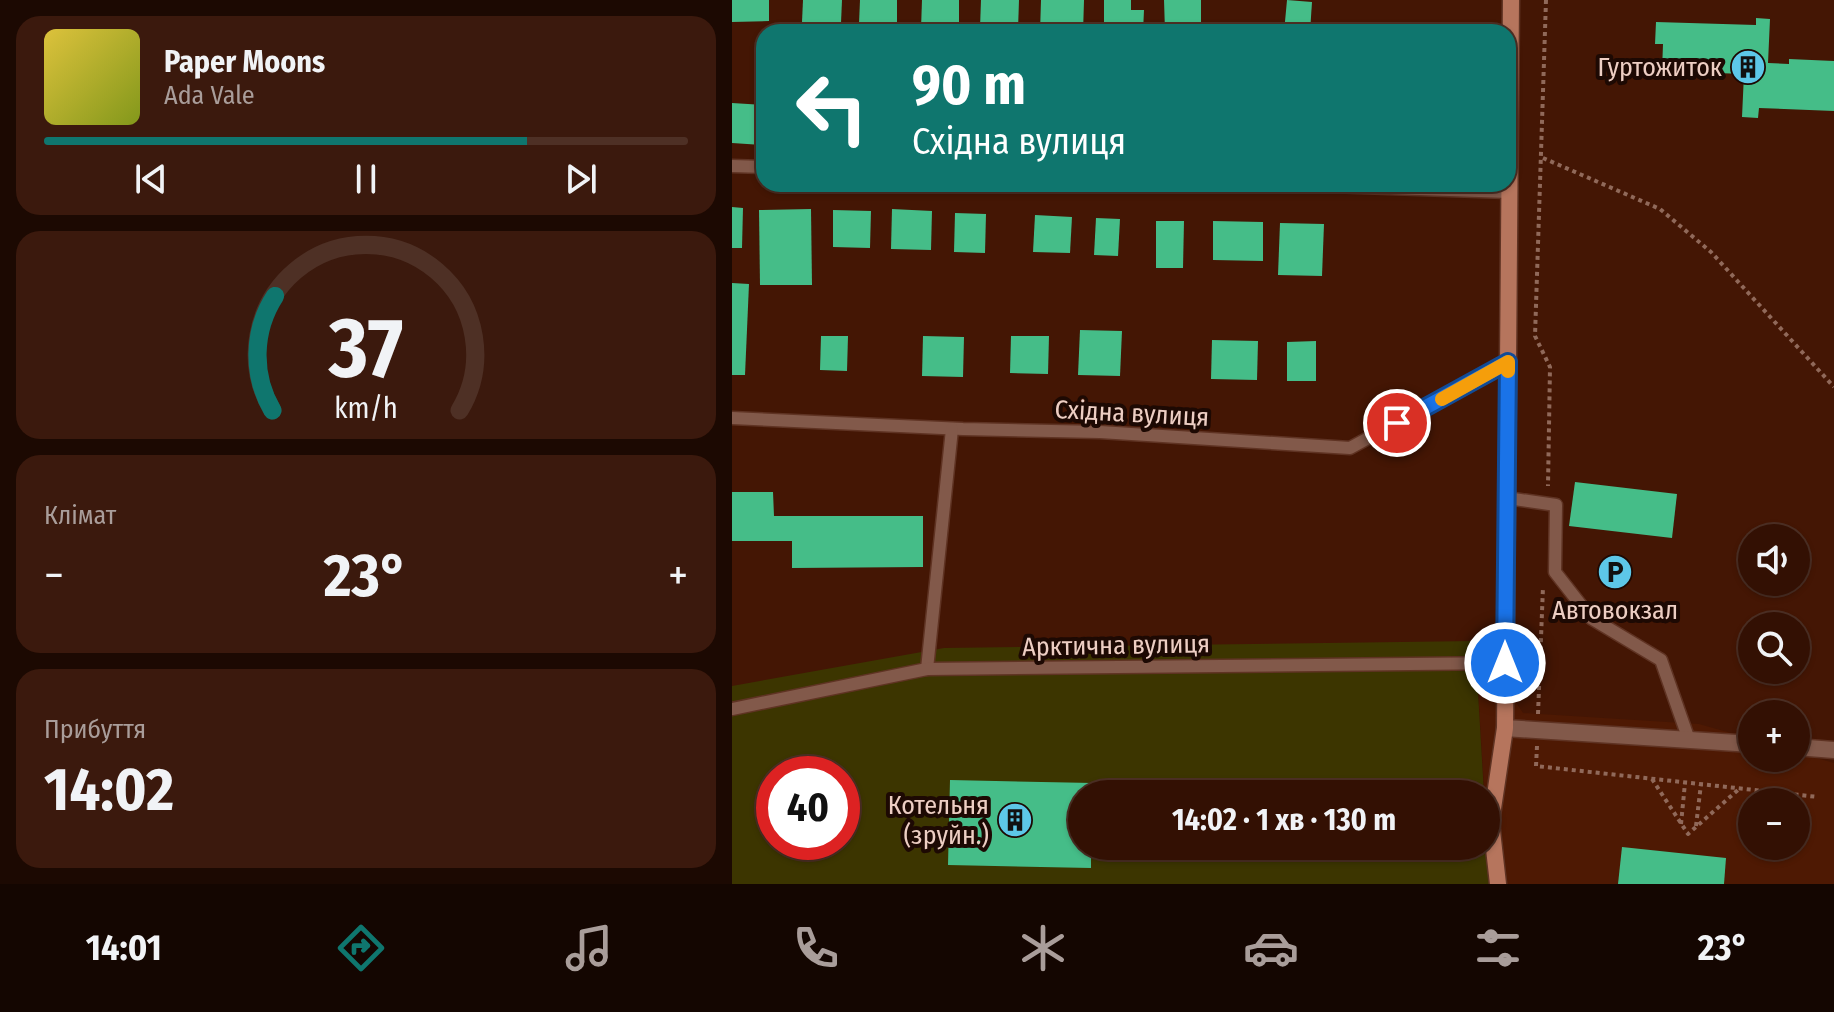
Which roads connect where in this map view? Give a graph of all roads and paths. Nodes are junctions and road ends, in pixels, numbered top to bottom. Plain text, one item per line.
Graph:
1 (1511, 0) edge
2 (1546, 0) edge
3 (1511, 24) edge
4 (1543, 158) junction
5 (732, 166) edge
6 (756, 167) edge
7 (1509, 192) edge
8 (1508, 362) junction
9 (1834, 387) edge
10 (732, 418) edge
11 (952, 429) junction
12 (1507, 498) junction
13 (1547, 504) junction
14 (1544, 580) dead end
15 (1505, 663) junction
16 (927, 669) junction
17 (732, 709) edge
18 (1505, 728) junction
19 (1537, 730) junction
20 (1689, 740) junction
21 (1738, 743) edge
22 (1810, 748) edge
23 (1834, 750) edge
24 (1652, 779) junction
25 (1685, 783) junction
26 (1701, 784) junction
27 (1738, 789) edge
28 (1738, 790) edge
29 (1810, 796) edge
30 (1818, 797) dead end
31 (1681, 824) junction
32 (1696, 826) junction
33 (1498, 884) edge

1 - 3 street
2 - 4 path
4 - 9 path
4 - 13 path
5 - 6 lane
7 - 8 street
8 - 11 lane, Східна вулиця
8 - 12 street
10 - 11 lane, Східна вулиця
11 - 16 lane
12 - 13 lane
12 - 15 street
13 - 20 lane
14 - 19 path
15 - 16 lane, Арктична вулиця
15 - 18 street
16 - 17 lane, Арктична вулиця
18 - 19 street
18 - 33 street
19 - 20 street
19 - 24 path
20 - 21 street
22 - 23 street
24 - 25 path
24 - 31 path
25 - 26 path
25 - 31 path
26 - 27 path
26 - 32 path
28 - 32 path
29 - 30 path
31 - 32 path

